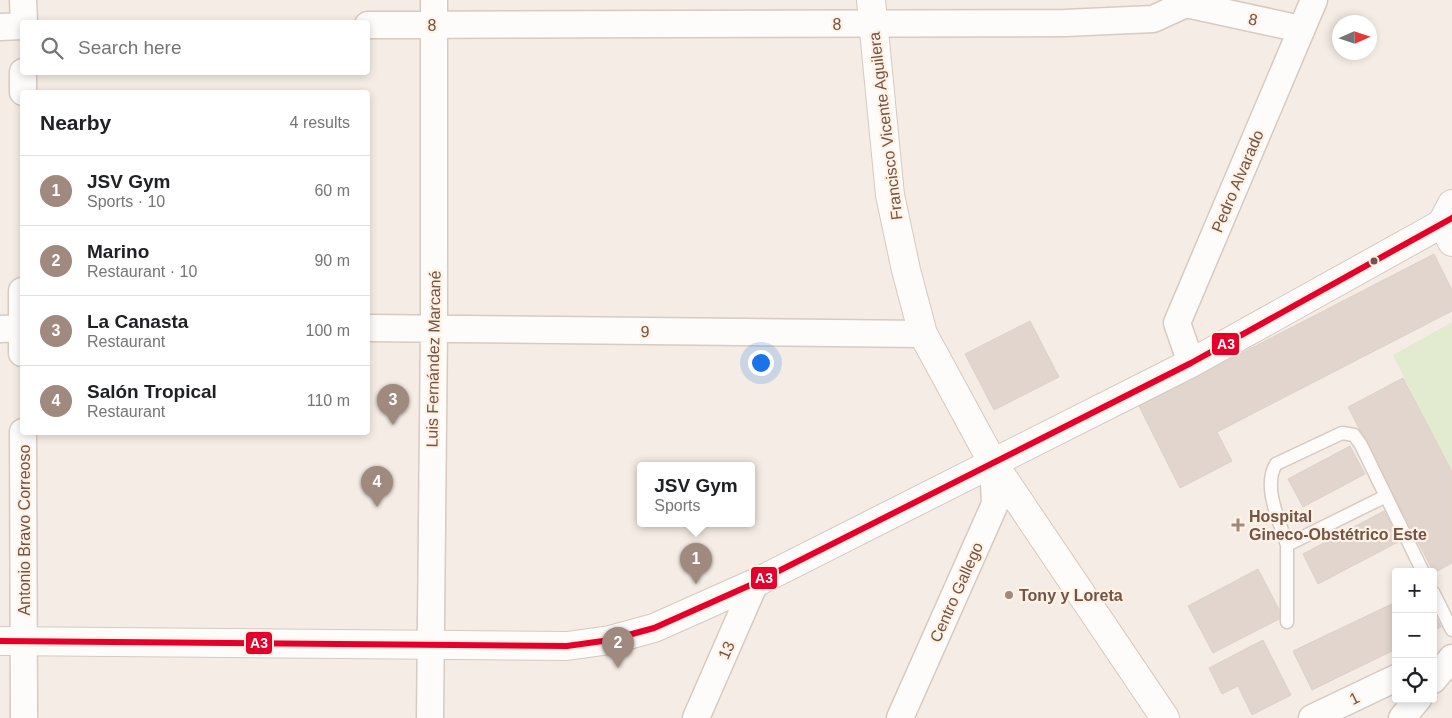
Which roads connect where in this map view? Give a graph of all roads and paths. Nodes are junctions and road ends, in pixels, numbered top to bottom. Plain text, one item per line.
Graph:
1 (23, 0) edge
2 (1314, 0) edge
3 (1187, 2) edge
4 (434, 12) edge
5 (872, 12) edge
6 (24, 20) edge
7 (370, 25) edge
8 (0, 26) edge
9 (20, 26) edge
10 (1301, 29) junction
11 (23, 75) edge
12 (23, 90) edge
13 (1450, 222) edge
14 (20, 328) edge
15 (370, 328) edge
16 (434, 328) junction
17 (0, 329) edge
18 (923, 334) junction
19 (1191, 363) junction
20 (23, 435) edge
21 (993, 463) junction
22 (1386, 496) junction
23 (1287, 545) junction
24 (1421, 568) edge
25 (755, 583) junction
26 (1437, 600) edge
27 (1287, 622) dead end
28 (1452, 630) edge
29 (12, 641) edge
30 (430, 645) junction
31 (1452, 651) edge
32 (1437, 658) edge
33 (1452, 658) edge
34 (1437, 675) edge
35 (1392, 680) edge
36 (1415, 703) edge
37 (24, 718) edge
38 (430, 718) edge
39 (696, 718) edge
40 (900, 718) edge
41 (1165, 718) edge
42 (1312, 718) edge
43 (1402, 718) edge

1 - 6 street
2 - 10 street, Pedro Alvarado
3 - 5 street, 8
3 - 10 street, 8
4 - 5 street, 8
4 - 7 street, 8
4 - 16 street, Luis Fernández Marcané
5 - 18 main road, Francisco Vicente Aguilera
8 - 9 street
10 - 19 street, Pedro Alvarado
11 - 12 street
13 - 19 main road
14 - 17 street
15 - 16 street, 9
16 - 18 street, 9
16 - 30 street, Luis Fernández Marcané
18 - 21 main road, Francisco Vicente Aguilera
19 - 21 main road
20 - 29 street, Antonio Bravo Correoso
21 - 25 main road
21 - 40 street, Centro Gallego
21 - 41 main road, Francisco Vicente Aguilera
22 - 23 lane
22 - 23 lane
22 - 24 lane
23 - 27 lane
25 - 30 main road
25 - 39 street, 13
26 - 28 lane
29 - 30 main road
29 - 37 street, Antonio Bravo Correoso
30 - 38 street, Luis Fernández Marcané
31 - 32 street
33 - 34 street
35 - 42 street, 1
36 - 43 street

